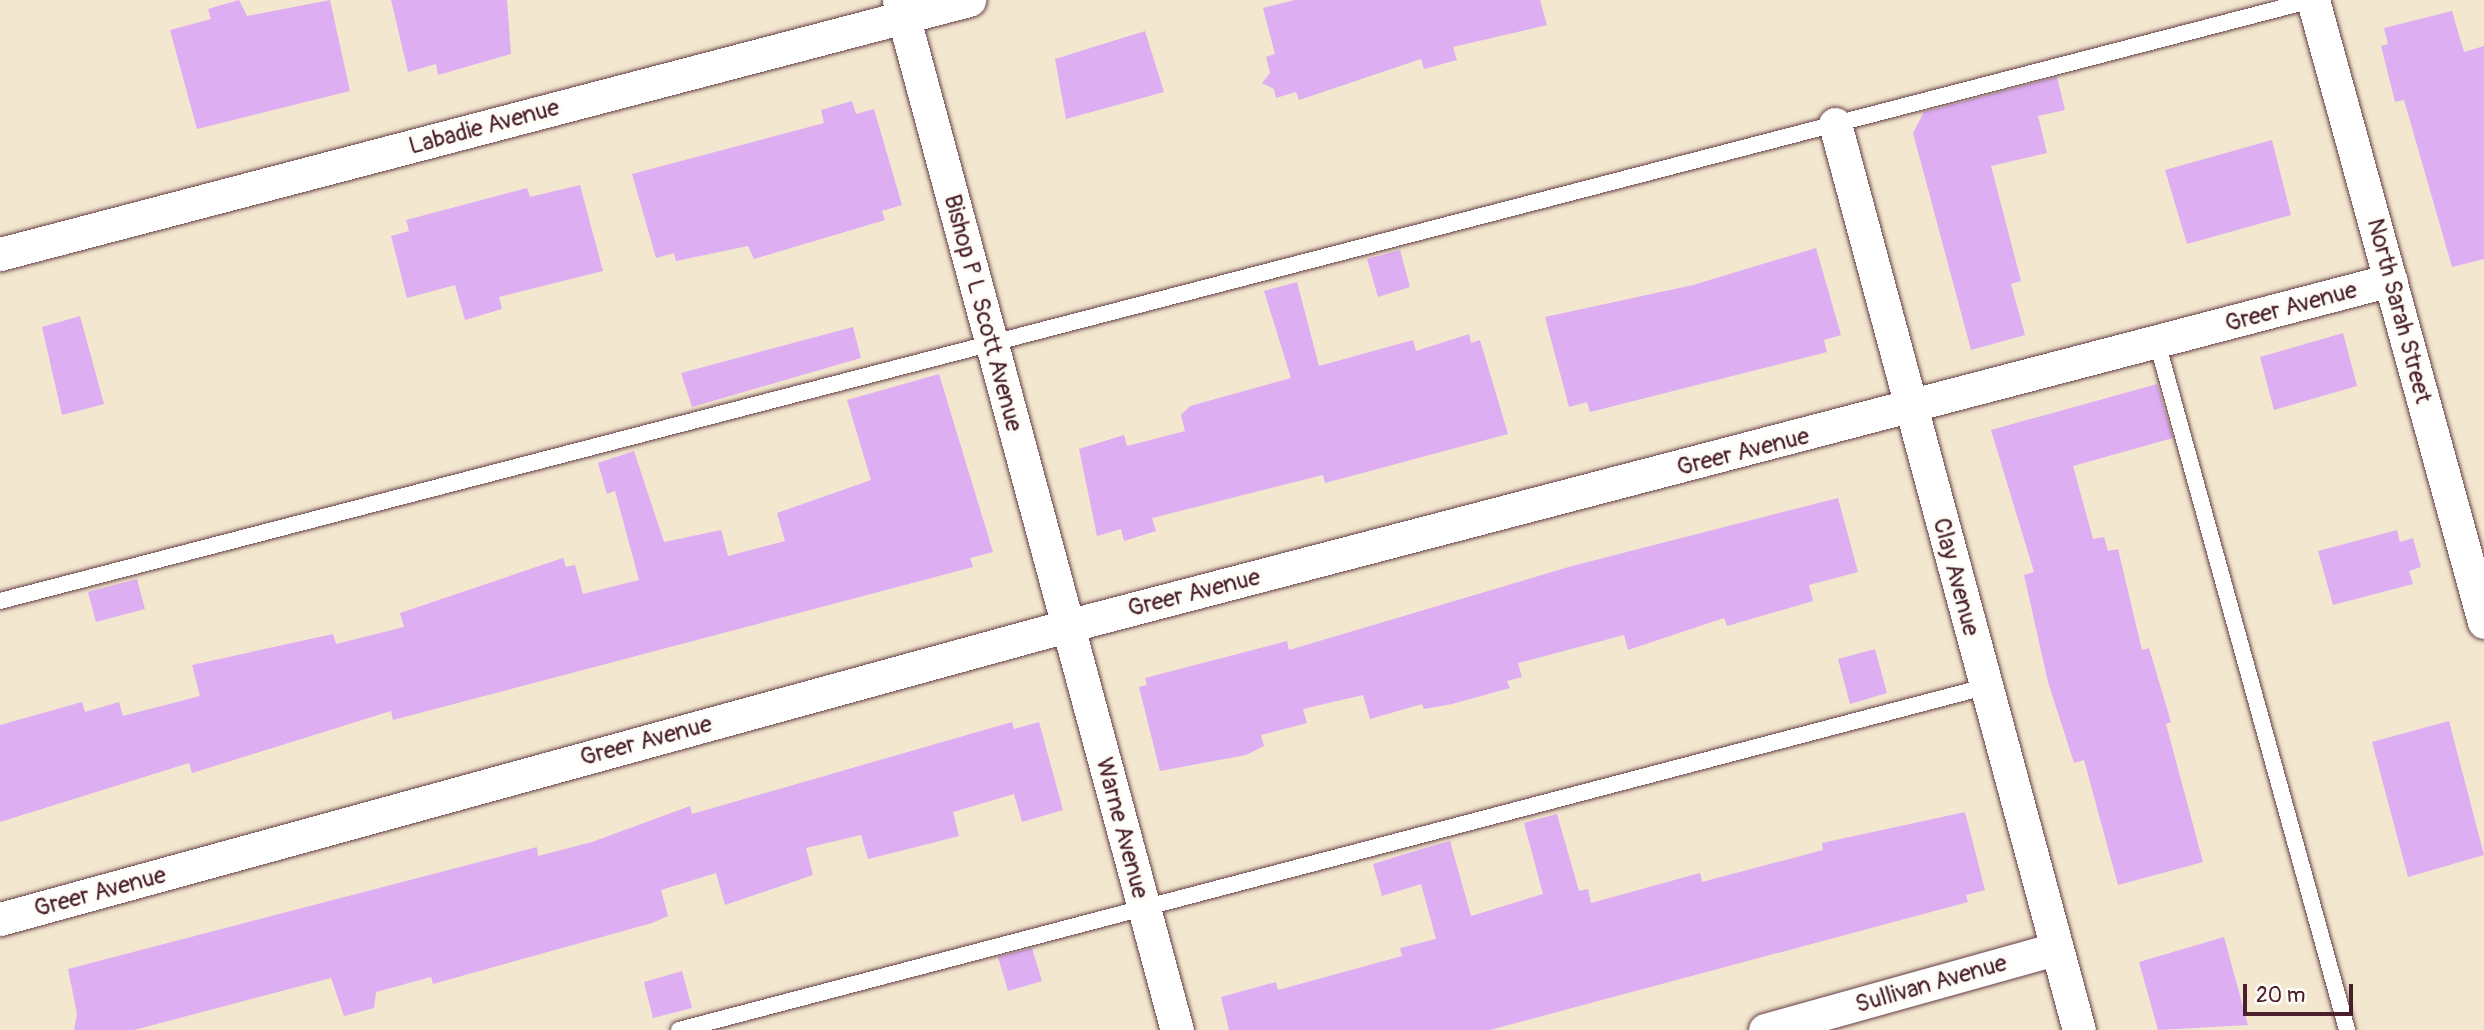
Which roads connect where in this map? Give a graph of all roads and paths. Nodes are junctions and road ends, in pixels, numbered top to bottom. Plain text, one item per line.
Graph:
1 (969, 0) edge
2 (2313, 0) edge
3 (902, 9) edge
4 (1835, 124) junction
5 (0, 254) edge
6 (2391, 280) junction
7 (2157, 342) junction
8 (993, 346) junction
9 (1910, 409) junction
10 (0, 601) edge
11 (2484, 622) edge
12 (1067, 626) junction
13 (1985, 687) junction
14 (1144, 906) junction
15 (0, 919) edge
16 (2056, 949) junction
17 (679, 1030) edge
18 (1177, 1030) edge
19 (1765, 1030) edge
20 (2079, 1030) edge
21 (2347, 1030) edge

1 - 3 street, Labadie Avenue
2 - 4 lane
2 - 6 street, North Sarah Street
3 - 5 street, Labadie Avenue
3 - 8 street, Bishop P L Scott Avenue
4 - 8 lane
4 - 9 street, Clay Avenue
6 - 7 street, Greer Avenue
6 - 11 street, North Sarah Street
7 - 9 street, Greer Avenue
7 - 21 lane
8 - 10 lane
8 - 12 street, Bishop P L Scott Avenue
9 - 12 street, Greer Avenue
9 - 13 street, Clay Avenue
12 - 14 street, Warne Avenue
12 - 15 street, Greer Avenue
13 - 14 lane
13 - 16 street, Clay Avenue
14 - 17 lane
14 - 18 street, Warne Avenue
16 - 19 street, Sullivan Avenue
16 - 20 street, Clay Avenue

